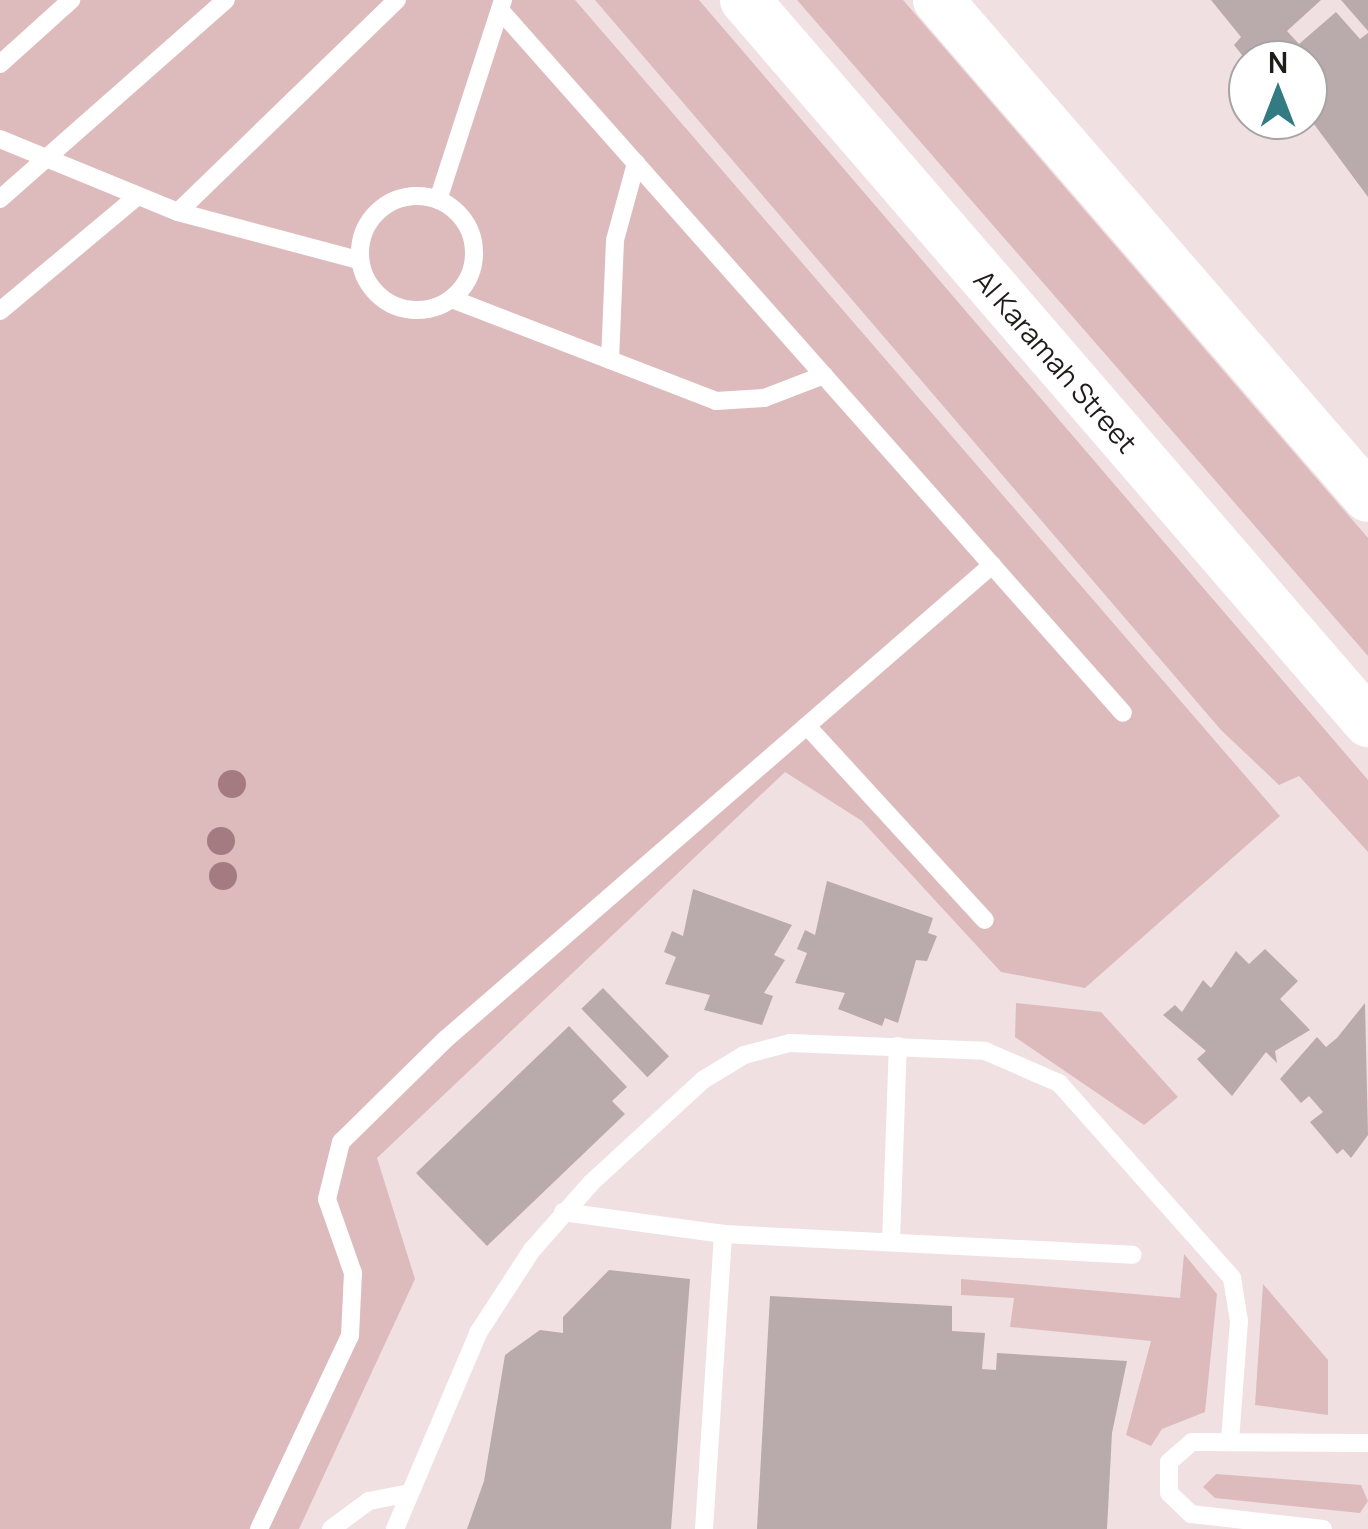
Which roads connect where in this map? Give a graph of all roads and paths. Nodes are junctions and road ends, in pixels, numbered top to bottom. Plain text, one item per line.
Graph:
1 (71, 0) edge
2 (226, 0) edge
3 (397, 0) edge
4 (744, 0) edge
5 (938, 0) edge
6 (502, 5) edge
7 (0, 64) edge
8 (0, 138) edge
9 (45, 160) junction
10 (636, 163) junction
11 (135, 198) junction
12 (0, 199) edge
13 (438, 200) junction
14 (178, 212) junction
15 (359, 260) junction
16 (452, 299) junction
17 (0, 311) edge
18 (610, 360) junction
19 (824, 375) junction
20 (1368, 497) edge
21 (992, 565) junction
22 (1123, 713) dead end
23 (1368, 722) edge
24 (807, 726) junction
25 (985, 920) dead end
26 (898, 1046) junction
27 (563, 1212) junction
28 (723, 1234) junction
29 (891, 1242) junction
30 (1132, 1255) dead end
31 (1230, 1441) junction
32 (1368, 1444) edge
33 (404, 1494) junction
34 (1223, 1523) edge
35 (258, 1529) edge
36 (331, 1529) edge
37 (395, 1529) edge
38 (704, 1529) edge
39 (1322, 1529) edge

1 - 7 lane
2 - 9 lane
3 - 14 lane
4 - 23 main road, Al Karamah Street
5 - 20 main road
6 - 10 lane
6 - 13 lane
8 - 9 lane
9 - 11 lane
9 - 12 lane
10 - 18 lane
10 - 19 lane
11 - 14 lane
11 - 17 lane
13 - 15 lane
13 - 16 lane
14 - 15 lane
15 - 16 lane
16 - 18 lane
18 - 19 lane
19 - 21 lane
21 - 22 lane
21 - 24 lane
24 - 25 lane
24 - 35 lane
26 - 27 lane
26 - 29 lane
26 - 31 lane
27 - 28 lane
27 - 33 lane
28 - 29 lane
28 - 38 lane
29 - 30 lane
31 - 32 lane
31 - 34 lane
33 - 36 lane
33 - 37 lane
34 - 39 lane

